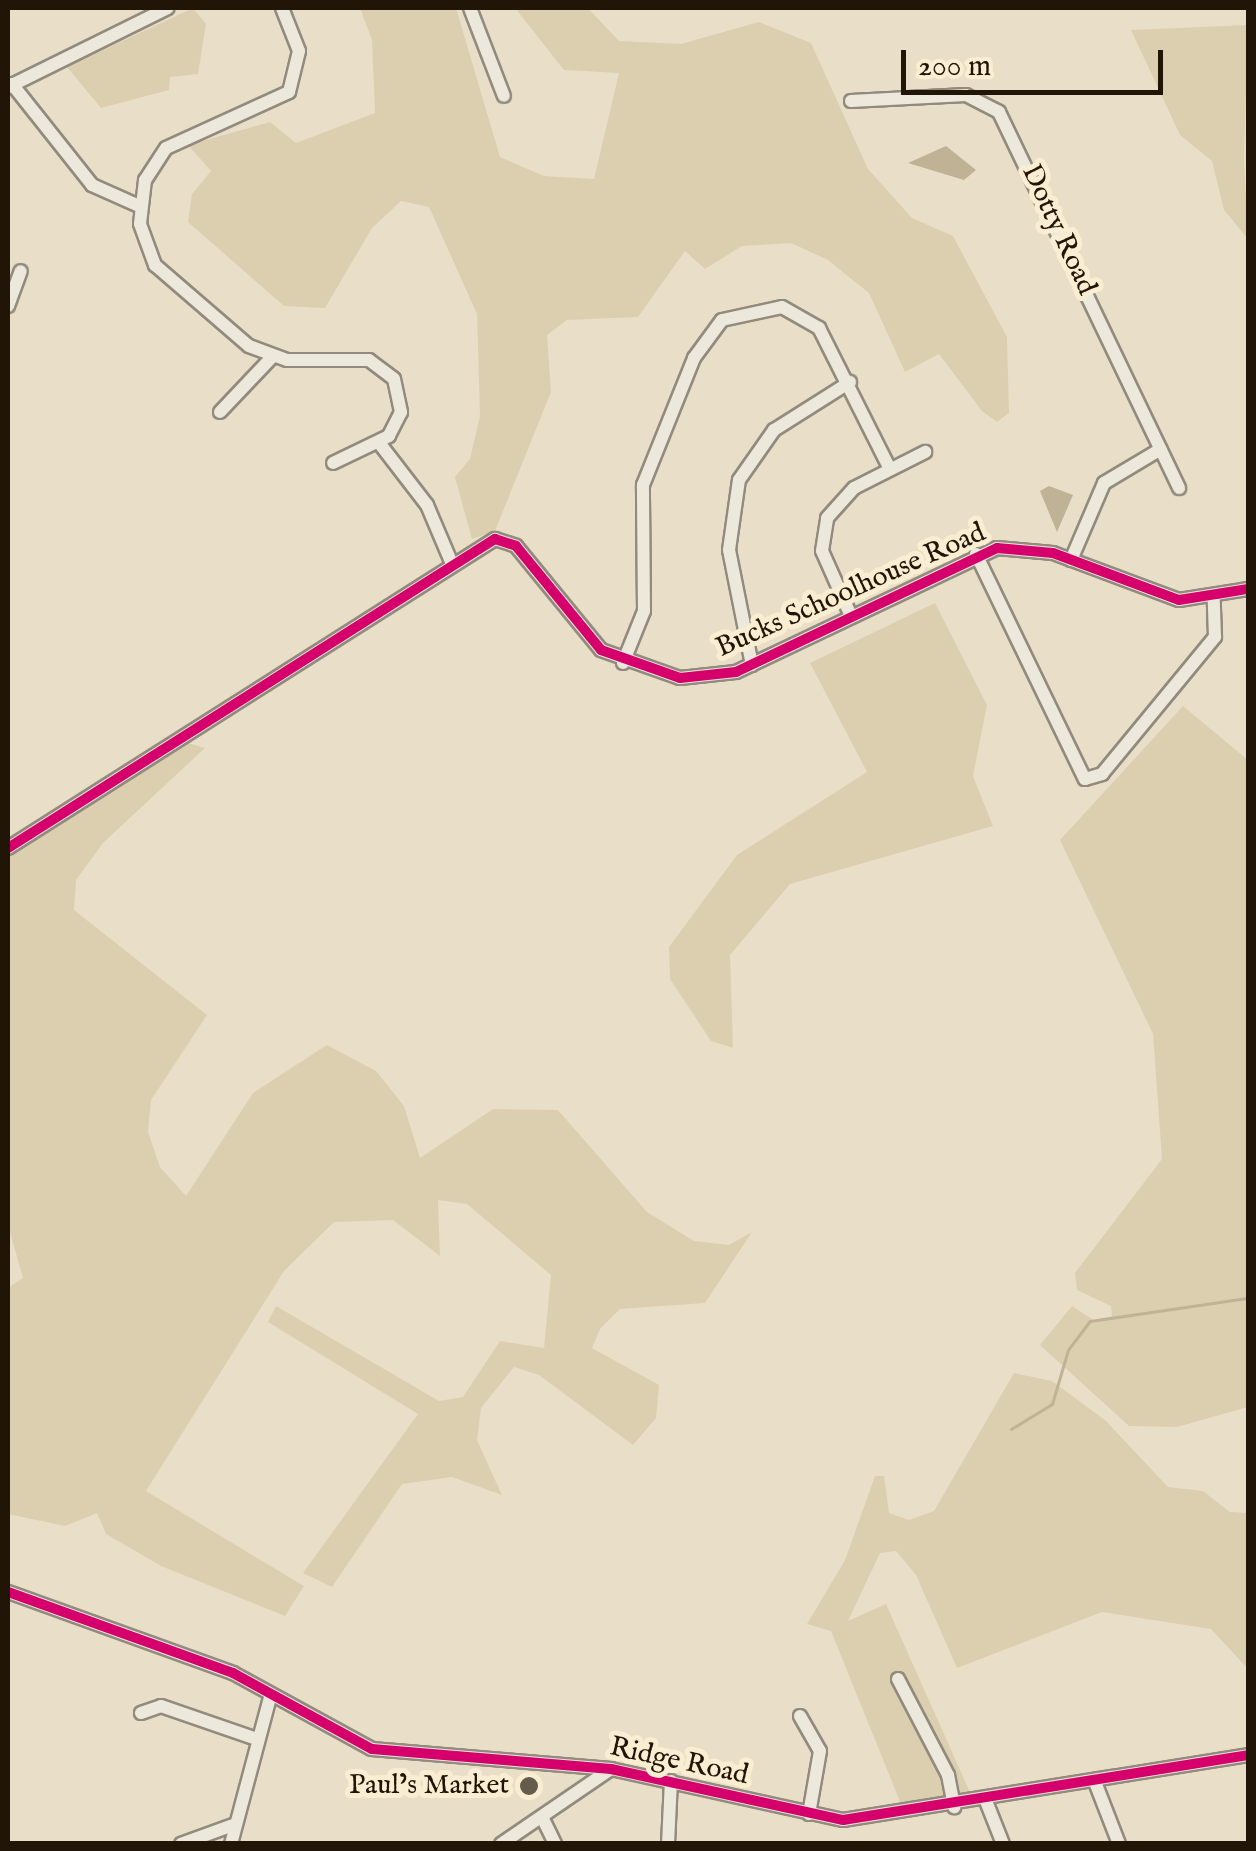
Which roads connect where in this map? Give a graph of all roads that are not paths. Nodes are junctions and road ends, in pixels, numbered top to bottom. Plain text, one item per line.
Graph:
1 (168, 8) edge
2 (282, 8) edge
3 (470, 8) edge
4 (10, 86) edge
5 (504, 96) dead end
6 (852, 101) dead end
7 (139, 206) junction
8 (21, 271) dead end
9 (8, 306) edge
10 (272, 357) junction
11 (850, 382) junction
12 (220, 412) dead end
13 (380, 444) junction
14 (1161, 449) junction
15 (925, 452) dead end
16 (333, 463) dead end
17 (890, 469) junction
18 (1178, 488) dead end
19 (976, 554) junction
20 (1071, 560) junction
21 (452, 564) junction
22 (1248, 589) edge
23 (1214, 600) junction
24 (851, 616) junction
25 (624, 664) junction
26 (752, 665) junction
27 (8, 848) edge
28 (8, 1592) edge
29 (898, 1679) dead end
30 (271, 1694) junction
31 (141, 1713) dead end
32 (800, 1716) dead end
33 (257, 1739) junction
34 (1248, 1755) edge
35 (610, 1769) junction
36 (671, 1781) junction
37 (1095, 1782) junction
38 (986, 1800) junction
39 (954, 1807) junction
40 (809, 1814) junction
41 (542, 1816) junction
42 (234, 1826) junction
43 (181, 1844) edge
44 (231, 1844) edge
45 (501, 1844) edge
46 (555, 1844) edge
47 (668, 1844) edge
48 (1003, 1844) edge
49 (1119, 1844) edge

1 - 4 street
2 - 7 street
3 - 5 street
4 - 7 street
6 - 14 street, Dotty Road
7 - 10 street
8 - 9 street
10 - 12 street
10 - 13 street
11 - 17 street
11 - 25 street
11 - 26 street
13 - 16 street
13 - 21 street
14 - 18 street, Dotty Road
14 - 20 street
15 - 17 street
17 - 24 street
19 - 20 street, Bucks Schoolhouse Road
19 - 23 street, Bucks Schoolhouse Road
19 - 24 street, Bucks Schoolhouse Road
20 - 23 street, Bucks Schoolhouse Road
21 - 25 street, Bucks Schoolhouse Road
21 - 27 street, Bucks Schoolhouse Road
22 - 23 street, Bucks Schoolhouse Road
24 - 26 street, Bucks Schoolhouse Road
25 - 26 street, Bucks Schoolhouse Road
28 - 30 street, Ridge Road
29 - 39 street
30 - 33 street
30 - 35 street, Ridge Road
31 - 33 street
32 - 40 street
33 - 42 street
34 - 37 street, Ridge Road
35 - 36 street, Ridge Road
35 - 41 street
36 - 40 street, Ridge Road
36 - 47 street
37 - 38 street, Ridge Road
37 - 49 street
38 - 39 street, Ridge Road
38 - 48 street
39 - 40 street, Ridge Road
41 - 45 street
41 - 46 street
42 - 43 street
42 - 44 street

